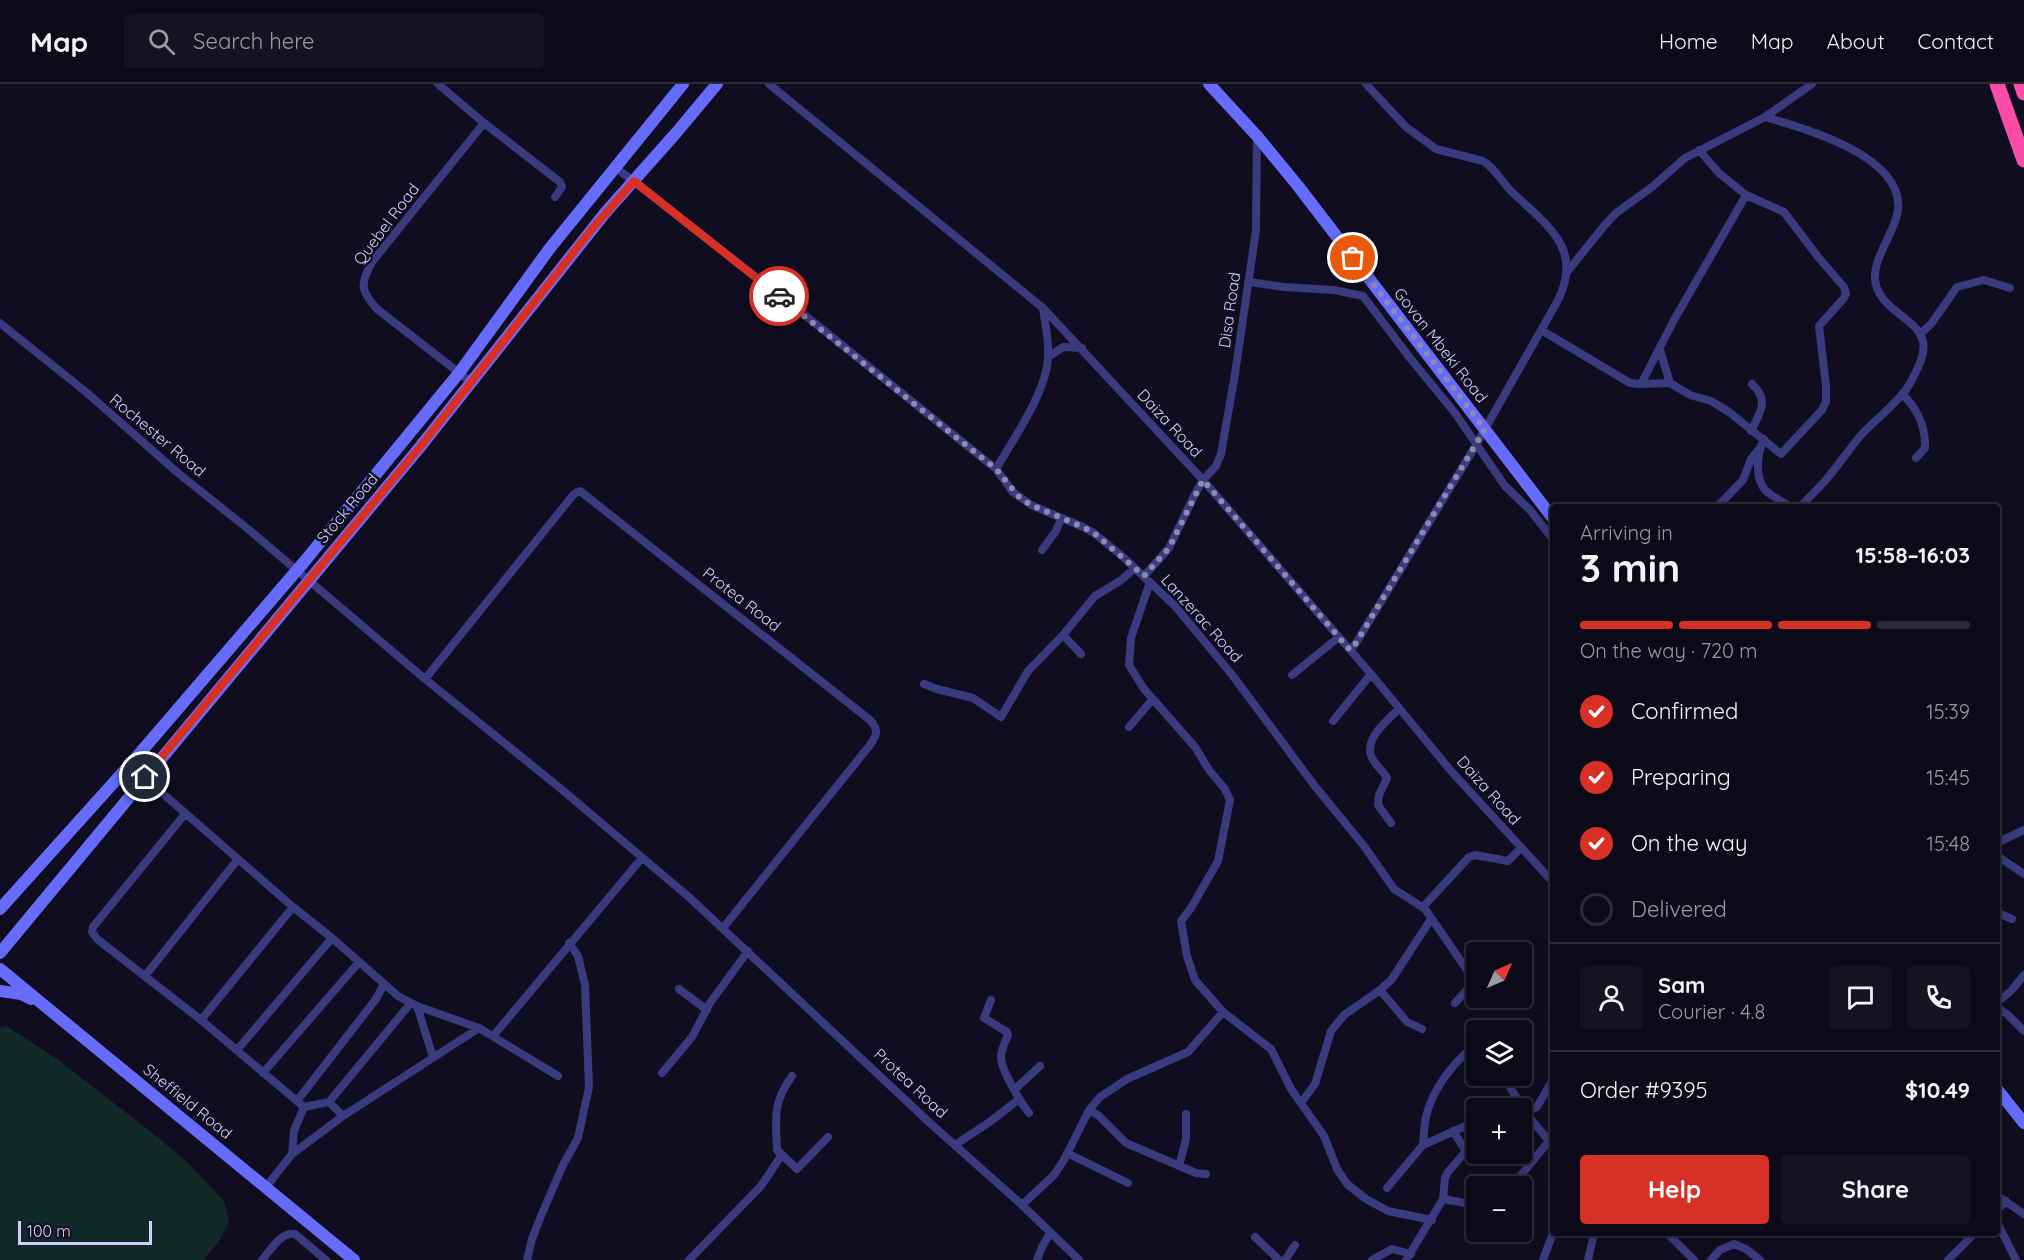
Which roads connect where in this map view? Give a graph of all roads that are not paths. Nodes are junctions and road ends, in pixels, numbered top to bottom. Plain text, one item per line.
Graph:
1 (438, 84) edge
2 (683, 84) edge
3 (717, 84) edge
4 (769, 84) edge
5 (1209, 84) edge
6 (1366, 84) edge
7 (1812, 84) edge
8 (1997, 84) edge
9 (2021, 84) edge
10 (2024, 93) edge
11 (1765, 117) junction
12 (484, 123) junction
13 (1257, 136) junction
14 (1699, 150) junction
15 (2024, 160) edge
16 (615, 167) junction
17 (634, 181) junction
18 (1746, 195) junction
19 (555, 197) dead end
20 (1567, 272) junction
21 (1249, 282) junction
22 (2010, 288) dead end
23 (1043, 308) junction
24 (0, 323) edge
25 (1541, 330) junction
26 (1920, 334) junction
27 (1082, 348) junction
28 (1660, 350) junction
29 (1048, 357) junction
30 (459, 372) junction
31 (471, 382) junction
32 (1670, 383) junction
33 (1641, 384) junction
34 (1752, 384) dead end
35 (1902, 394) junction
36 (1485, 429) junction
37 (1751, 431) junction
38 (1764, 439) junction
39 (1476, 445) junction
40 (1759, 449) junction
41 (1916, 458) dead end
42 (996, 469) junction
43 (1203, 480) junction
44 (1719, 504) edge
45 (1787, 504) edge
46 (1803, 504) edge
47 (1550, 515) edge
48 (1062, 519) junction
49 (1550, 535) edge
50 (1042, 550) dead end
51 (1135, 568) junction
52 (297, 570) junction
53 (1147, 579) junction
54 (309, 580) junction
55 (1063, 635) junction
56 (1339, 637) junction
57 (1350, 650) junction
58 (1081, 654) dead end
59 (1371, 674) junction
60 (1292, 675) dead end
61 (425, 679) junction
62 (924, 684) dead end
63 (1152, 700) junction
64 (1399, 709) junction
65 (1333, 721) dead end
66 (1129, 727) dead end
67 (145, 777) junction
68 (185, 814) junction
69 (1391, 823) dead end
70 (2024, 830) edge
71 (2000, 841) edge
72 (1521, 848) junction
73 (642, 858) junction
74 (2000, 858) edge
75 (238, 859) junction
76 (2024, 874) edge
77 (1550, 879) edge
78 (293, 907) junction
79 (1423, 907) junction
80 (0, 909) edge
81 (2000, 914) edge
82 (1431, 919) junction
83 (2012, 919) dead end
84 (723, 928) junction
85 (332, 938) junction
86 (569, 943) junction
87 (748, 951) junction
88 (0, 953) edge
89 (359, 962) junction
90 (0, 969) edge
91 (1466, 969) edge
92 (2024, 975) edge
93 (145, 976) junction
94 (384, 984) junction
95 (679, 989) dead end
96 (1380, 990) junction
97 (0, 991) edge
98 (1466, 992) edge
99 (991, 1000) dead end
100 (2000, 1001) edge
101 (1455, 1004) dead end
102 (413, 1005) junction
103 (2000, 1008) edge
104 (51, 1010) junction
105 (707, 1010) junction
106 (1223, 1012) junction
107 (201, 1020) junction
108 (479, 1028) junction
109 (1422, 1029) dead end
110 (2024, 1031) edge
111 (494, 1035) junction
112 (237, 1050) junction
113 (1466, 1053) edge
114 (433, 1057) junction
115 (1040, 1066) dead end
116 (263, 1073) junction
117 (662, 1073) dead end
118 (558, 1076) dead end
119 (792, 1076) dead end
120 (1550, 1084) edge
121 (1014, 1090) junction
122 (2000, 1093) edge
123 (1018, 1100) junction
124 (329, 1102) junction
125 (301, 1104) junction
126 (1301, 1104) junction
127 (1532, 1109) edge
128 (1089, 1110) junction
129 (1029, 1113) dead end
130 (1186, 1114) dead end
131 (343, 1116) junction
132 (1532, 1123) edge
133 (2024, 1123) edge
134 (1466, 1126) edge
135 (1453, 1131) junction
136 (828, 1137) dead end
137 (955, 1145) junction
138 (1423, 1145) junction
139 (1466, 1151) joint
140 (1067, 1153) junction
141 (292, 1154) junction
142 (781, 1156) junction
143 (1532, 1162) edge
144 (1530, 1164) edge
145 (1179, 1166) junction
146 (1206, 1174) dead end
147 (1520, 1176) edge
148 (1128, 1184) dead end
149 (266, 1187) junction
150 (1387, 1188) dead end
151 (2000, 1198) edge
152 (1443, 1199) junction
153 (2006, 1202) junction
154 (1466, 1203) edge
155 (1022, 1205) junction
156 (2000, 1207) edge
157 (2024, 1214) edge
158 (1431, 1220) junction
159 (2000, 1228) edge
160 (1050, 1233) junction
161 (1552, 1236) edge
162 (1593, 1236) edge
163 (1669, 1236) edge
164 (1972, 1236) edge
165 (1255, 1237) dead end
166 (1295, 1245) dead end
167 (1683, 1256) edge
168 (1408, 1257) edge
169 (262, 1260) edge
170 (326, 1260) edge
171 (354, 1260) edge
172 (527, 1260) edge
173 (689, 1260) edge
174 (1037, 1260) edge
175 (1079, 1260) edge
176 (1279, 1260) edge
177 (1285, 1260) edge
178 (1372, 1260) edge
179 (1543, 1260) edge
180 (1587, 1260) edge
181 (1694, 1260) edge
182 (1711, 1260) edge
183 (1760, 1260) edge
184 (1948, 1260) edge
185 (2016, 1260) edge

1 - 12 street
2 - 16 main road, Stock Road
3 - 17 main road, Stock Road
4 - 23 street, Daiza Road
5 - 13 main road, Govan Mbeki Road
6 - 20 street
7 - 11 street
8 - 15 highway
9 - 10 highway
11 - 14 street
11 - 26 street
12 - 19 street
12 - 30 street, Quebel Road
13 - 21 street, Disa Road
13 - 36 main road, Govan Mbeki Road
14 - 18 street
14 - 20 street
16 - 17 street, Lanzerac Road
16 - 30 main road, Stock Road
17 - 31 main road, Stock Road
17 - 42 street, Lanzerac Road
18 - 28 street
18 - 38 street
20 - 25 street
21 - 39 street
21 - 43 street, Disa Road
22 - 26 street
23 - 27 street, Daiza Road
23 - 29 street
24 - 52 street, Rochester Road
25 - 33 street
25 - 36 street
26 - 35 street
27 - 29 street
27 - 43 street, Daiza Road
28 - 32 street
28 - 33 street
29 - 42 street
30 - 31 street, Quebel Road
30 - 52 main road, Stock Road
31 - 54 main road, Stock Road
32 - 33 street
32 - 37 street
34 - 37 street
35 - 41 street
35 - 46 street
36 - 39 street
36 - 47 main road, Govan Mbeki Road
37 - 38 street
38 - 40 street
39 - 49 street
39 - 57 street
40 - 44 street
40 - 45 street
42 - 48 street, Lanzerac Road
43 - 53 street, Disa Road
43 - 56 street, Daiza Road
48 - 50 street
48 - 51 street, Lanzerac Road
51 - 53 street, Lanzerac Road
51 - 55 street
52 - 54 street, Rochester Road
52 - 80 main road, Stock Road
53 - 63 street
53 - 79 street, Lanzerac Road
54 - 61 street, Protea Road
54 - 67 main road, Stock Road
55 - 58 street
55 - 62 street
56 - 57 street, Daiza Road
56 - 60 street
57 - 59 street, Daiza Road
59 - 64 street, Daiza Road
59 - 65 street
61 - 73 street, Protea Road
61 - 84 street, Protea Road
63 - 66 street
63 - 106 street
64 - 69 street
64 - 72 street, Daiza Road
67 - 68 street
67 - 88 main road, Stock Road
68 - 75 street
68 - 93 street
70 - 71 street
72 - 77 street, Daiza Road
72 - 79 street
73 - 84 street, Protea Road
73 - 86 street
74 - 76 street
75 - 78 street
75 - 93 street
78 - 85 street
78 - 107 street
79 - 82 street
81 - 83 street
82 - 91 street
82 - 96 street
84 - 87 street, Protea Road
85 - 89 street
85 - 112 street
86 - 111 street
86 - 172 street
87 - 105 street
87 - 137 street, Protea Road
89 - 94 street
89 - 116 street
90 - 104 main road, Sheffield Road
92 - 100 street
93 - 107 street
94 - 102 street
94 - 125 street
95 - 105 street
96 - 109 street
96 - 126 street
97 - 104 main road
98 - 101 street
99 - 121 street
102 - 108 street
102 - 114 street
102 - 124 street
103 - 110 street
104 - 149 main road, Sheffield Road
105 - 117 street
106 - 126 street
106 - 128 street
107 - 112 street
108 - 111 street
108 - 114 street
111 - 118 street
112 - 116 street
113 - 138 street
114 - 131 street
115 - 121 street
116 - 125 street
119 - 142 street
120 - 127 street
121 - 123 street
122 - 133 main road
123 - 129 street
123 - 137 street
124 - 125 street
124 - 131 street
125 - 141 street
126 - 158 street
128 - 140 street
128 - 145 street
130 - 145 street
131 - 141 street
132 - 143 street
134 - 135 street
135 - 138 street
135 - 139 street
136 - 142 street
137 - 155 street, Protea Road
138 - 150 street
139 - 152 street
140 - 148 street
140 - 155 street
141 - 149 street
142 - 173 street
144 - 147 street
145 - 146 street
149 - 171 main road, Sheffield Road
151 - 153 street
152 - 154 street
152 - 158 street
153 - 156 street
153 - 157 street
155 - 160 street, Protea Road
158 - 168 street
159 - 185 street
160 - 174 street
160 - 175 street, Protea Road
161 - 179 street
162 - 180 street
163 - 167 street
164 - 184 street
165 - 176 street
166 - 177 street
167 - 181 street
168 - 178 street
169 - 170 street
182 - 183 street

